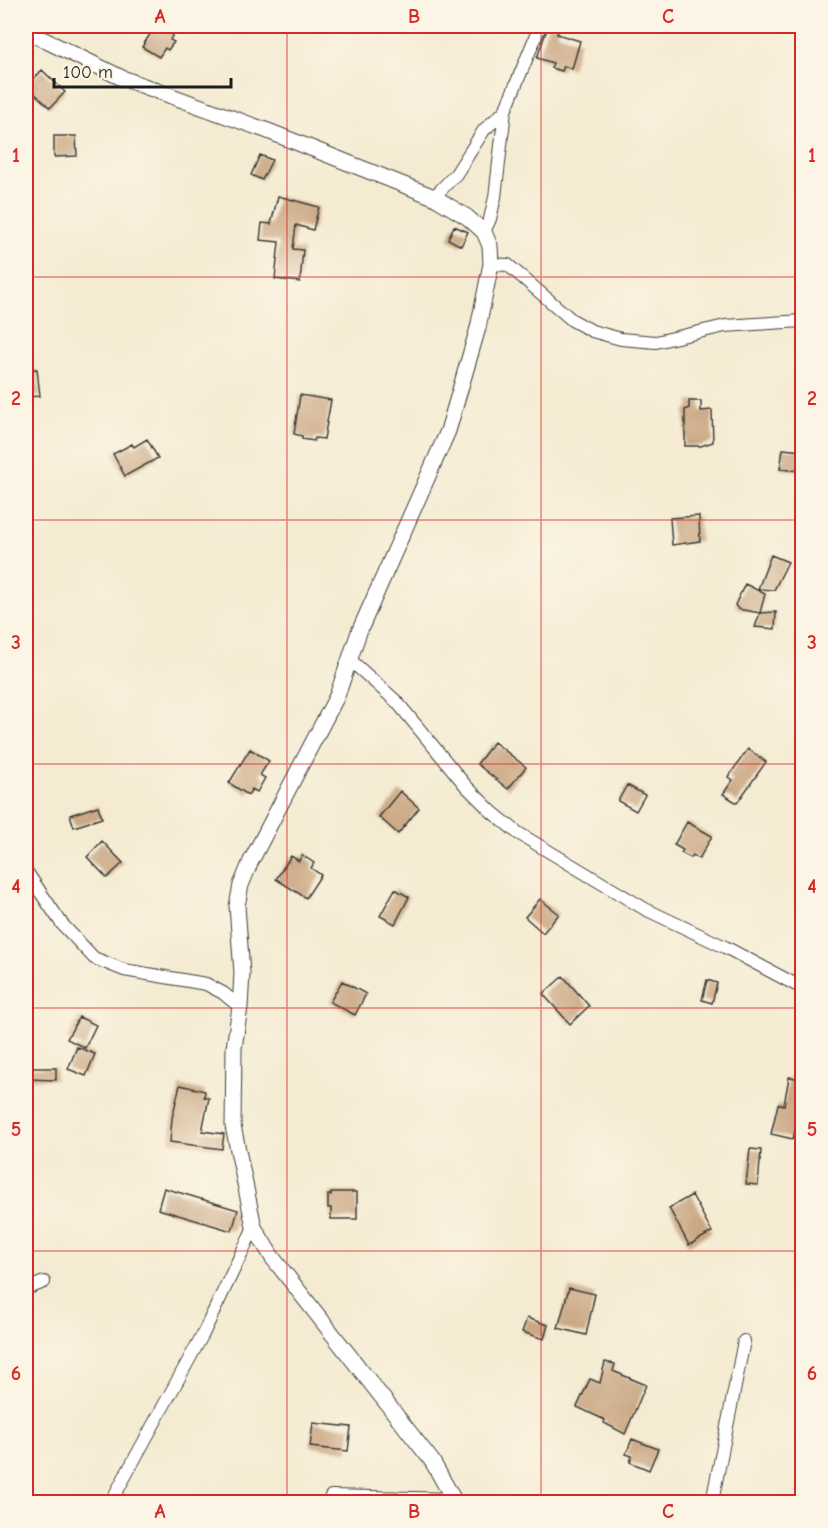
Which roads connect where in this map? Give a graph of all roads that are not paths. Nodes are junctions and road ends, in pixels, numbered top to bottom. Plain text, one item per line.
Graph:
1 (540, 26) edge
2 (26, 31) edge
3 (505, 111) junction
4 (435, 196) junction
5 (484, 232) junction
6 (491, 264) junction
7 (802, 321) edge
8 (349, 659) junction
9 (26, 871) edge
10 (802, 988) edge
11 (240, 1007) junction
12 (254, 1227) junction
13 (44, 1282) dead end
14 (26, 1289) edge
15 (744, 1341) dead end
16 (331, 1496) dead end
17 (455, 1501) edge
18 (111, 1503) edge
19 (712, 1503) edge

1 - 3 street
2 - 4 street
3 - 4 street
3 - 5 street
4 - 5 street
5 - 6 street
6 - 7 street
6 - 8 street
8 - 10 street
8 - 11 street
9 - 11 street
11 - 12 street
12 - 17 street
12 - 18 street
13 - 14 street
15 - 19 street
16 - 17 street

